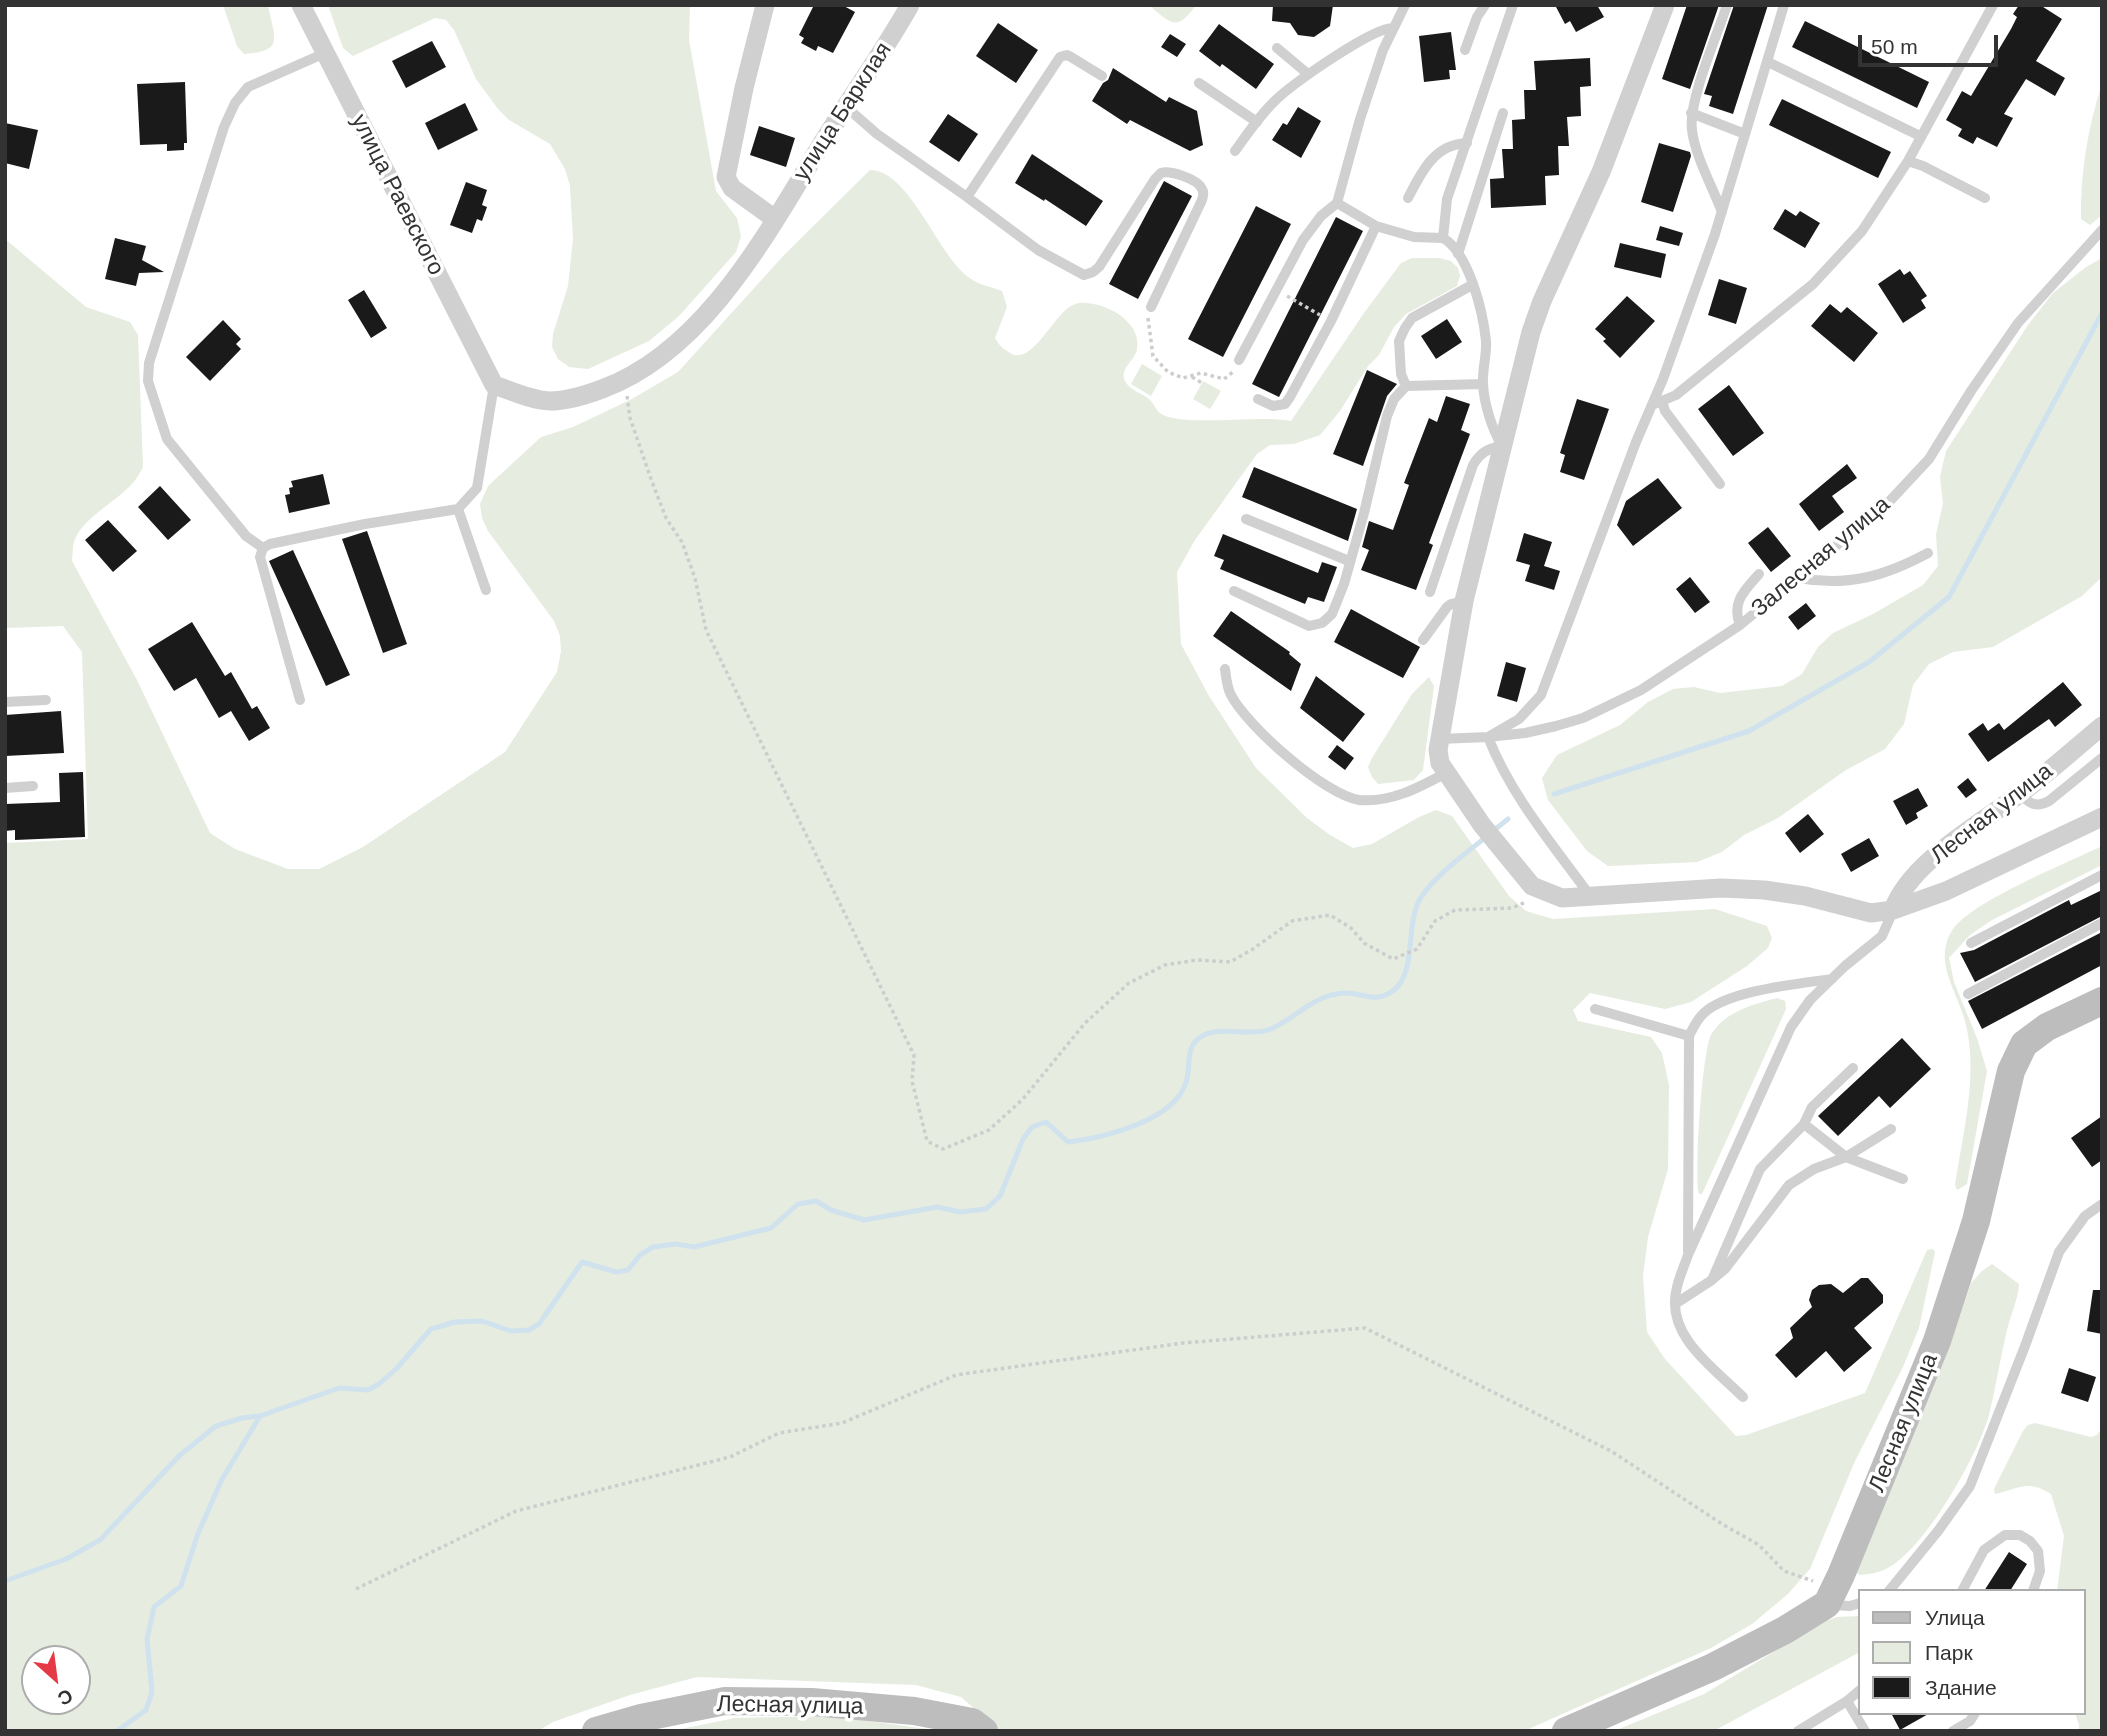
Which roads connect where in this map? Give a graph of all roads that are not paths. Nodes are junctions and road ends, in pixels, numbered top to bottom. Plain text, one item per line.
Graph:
1 (301, 5) edge
2 (765, 5) edge
3 (910, 5) edge
4 (1405, 5) edge
5 (1485, 5) edge
6 (1513, 5) edge
7 (1665, 5) edge
8 (1727, 5) edge
9 (1784, 5) edge
10 (1993, 5) edge
11 (1394, 27) junction
12 (1278, 48) dead end
13 (1465, 50) dead end
14 (325, 52) junction
15 (1768, 62) junction
16 (1308, 74) junction
17 (1102, 76) dead end
18 (1199, 83) dead end
19 (845, 106) junction
20 (1503, 113) dead end
21 (1691, 113) junction
22 (1257, 122) junction
23 (1745, 134) junction
24 (1920, 136) junction
25 (1467, 143) junction
26 (1235, 151) dead end
27 (1908, 161) junction
28 (968, 197) junction
29 (1408, 198) dead end
30 (1986, 198) dead end
31 (1337, 203) junction
32 (1723, 213) junction
33 (775, 219) junction
34 (1376, 226) junction
35 (2102, 230) edge
36 (1443, 238) junction
37 (1458, 254) junction
38 (1472, 285) junction
39 (1151, 307) road end
40 (1239, 360) road end
41 (1483, 384) junction
42 (494, 385) junction
43 (1406, 386) junction
44 (1258, 399) dead end
45 (1662, 401) junction
46 (1652, 405) junction
47 (1502, 446) junction
48 (1720, 484) dead end
49 (458, 509) junction
50 (1246, 519) dead end
51 (263, 548) junction
52 (1928, 553) dead end
53 (1349, 561) junction
54 (1759, 574) dead end
55 (1799, 578) junction
56 (486, 590) dead end
57 (1234, 591) dead end
58 (1430, 592) dead end
59 (1464, 601) junction
60 (1740, 625) junction
61 (1423, 640) dead end
62 (1224, 669) dead end
63 (46, 700) dead end
64 (299, 701) dead end
65 (5, 702) edge
66 (2102, 726) edge
67 (1488, 737) junction
68 (1439, 739) junction
69 (2102, 758) edge
70 (1446, 773) junction
71 (33, 786) dead end
72 (5, 788) edge
73 (2020, 794) junction
74 (2102, 817) edge
75 (2102, 875) edge
76 (1591, 897) junction
77 (1893, 910) junction
78 (2102, 923) edge
79 (1971, 943) dead end
80 (1832, 979) junction
81 (1968, 994) dead end
82 (2102, 1001) edge
83 (1595, 1009) dead end
84 (1689, 1036) junction
85 (1853, 1068) dead end
86 (1804, 1124) junction
87 (1891, 1129) dead end
88 (1846, 1157) junction
89 (1903, 1180) dead end
90 (2102, 1204) edge
91 (1688, 1255) junction
92 (1712, 1280) junction
93 (1675, 1304) junction
94 (1743, 1397) dead end
95 (1891, 1589) edge
96 (1963, 1589) edge
97 (2034, 1589) edge
98 (1830, 1597) junction
99 (1858, 1603) edge
100 (1858, 1692) edge
101 (1847, 1701) junction
102 (1974, 1715) edge
103 (596, 1731) edge
104 (984, 1731) edge
105 (1566, 1731) edge
106 (1798, 1731) edge
107 (1865, 1731) edge
108 (1954, 1731) edge

1 - 14 street, улица Раевского
2 - 33 street
3 - 19 street, улица Барклая
4 - 11 lane
5 - 13 lane
6 - 25 lane
7 - 47 street
8 - 21 lane
9 - 15 lane
10 - 24 lane
11 - 16 lane
11 - 31 lane
12 - 16 lane
14 - 42 street, улица Раевского
14 - 51 lane
15 - 23 lane
15 - 24 lane
16 - 22 lane
17 - 28 lane
18 - 22 lane
19 - 28 lane
19 - 33 street, улица Барклая
20 - 37 lane
21 - 23 lane
21 - 32 lane
22 - 26 lane
23 - 32 lane
24 - 27 lane
25 - 29 lane
25 - 36 lane
27 - 30 lane
27 - 45 lane
28 - 39 lane
31 - 34 lane
31 - 40 lane
32 - 46 lane
33 - 42 street, улица Барклая
34 - 36 lane
34 - 44 lane
35 - 55 lane, Залесная улица
36 - 37 lane
37 - 38 lane
38 - 41 lane
38 - 43 lane
41 - 43 lane
41 - 47 lane
42 - 49 lane
43 - 53 lane
45 - 46 lane
45 - 48 lane
46 - 67 lane
47 - 58 lane
47 - 59 street
49 - 51 lane
49 - 56 lane
50 - 53 lane
51 - 64 lane
52 - 55 lane
53 - 57 lane
54 - 60 lane
55 - 60 lane, Залесная улица
59 - 61 lane
59 - 68 street
60 - 67 lane, Залесная улица
62 - 70 lane
63 - 65 lane
66 - 73 street, Лесная улица
67 - 68 lane, Залесная улица
67 - 76 lane
68 - 70 street
69 - 73 lane
70 - 76 street
71 - 72 lane
73 - 77 street, Лесная улица
74 - 77 street
75 - 79 lane
76 - 77 street
77 - 80 lane
78 - 81 lane
80 - 84 lane
80 - 91 lane
82 - 98 main road, Лесная улица
83 - 84 lane
84 - 91 lane
85 - 86 lane
86 - 88 lane
86 - 92 lane
87 - 88 lane
88 - 89 lane
88 - 92 lane
90 - 95 lane
91 - 93 lane
92 - 93 lane
93 - 94 lane
96 - 97 lane
98 - 99 lane
98 - 105 main road
100 - 101 lane
101 - 106 lane
101 - 107 lane
102 - 108 lane
103 - 104 main road, Лесная улица

